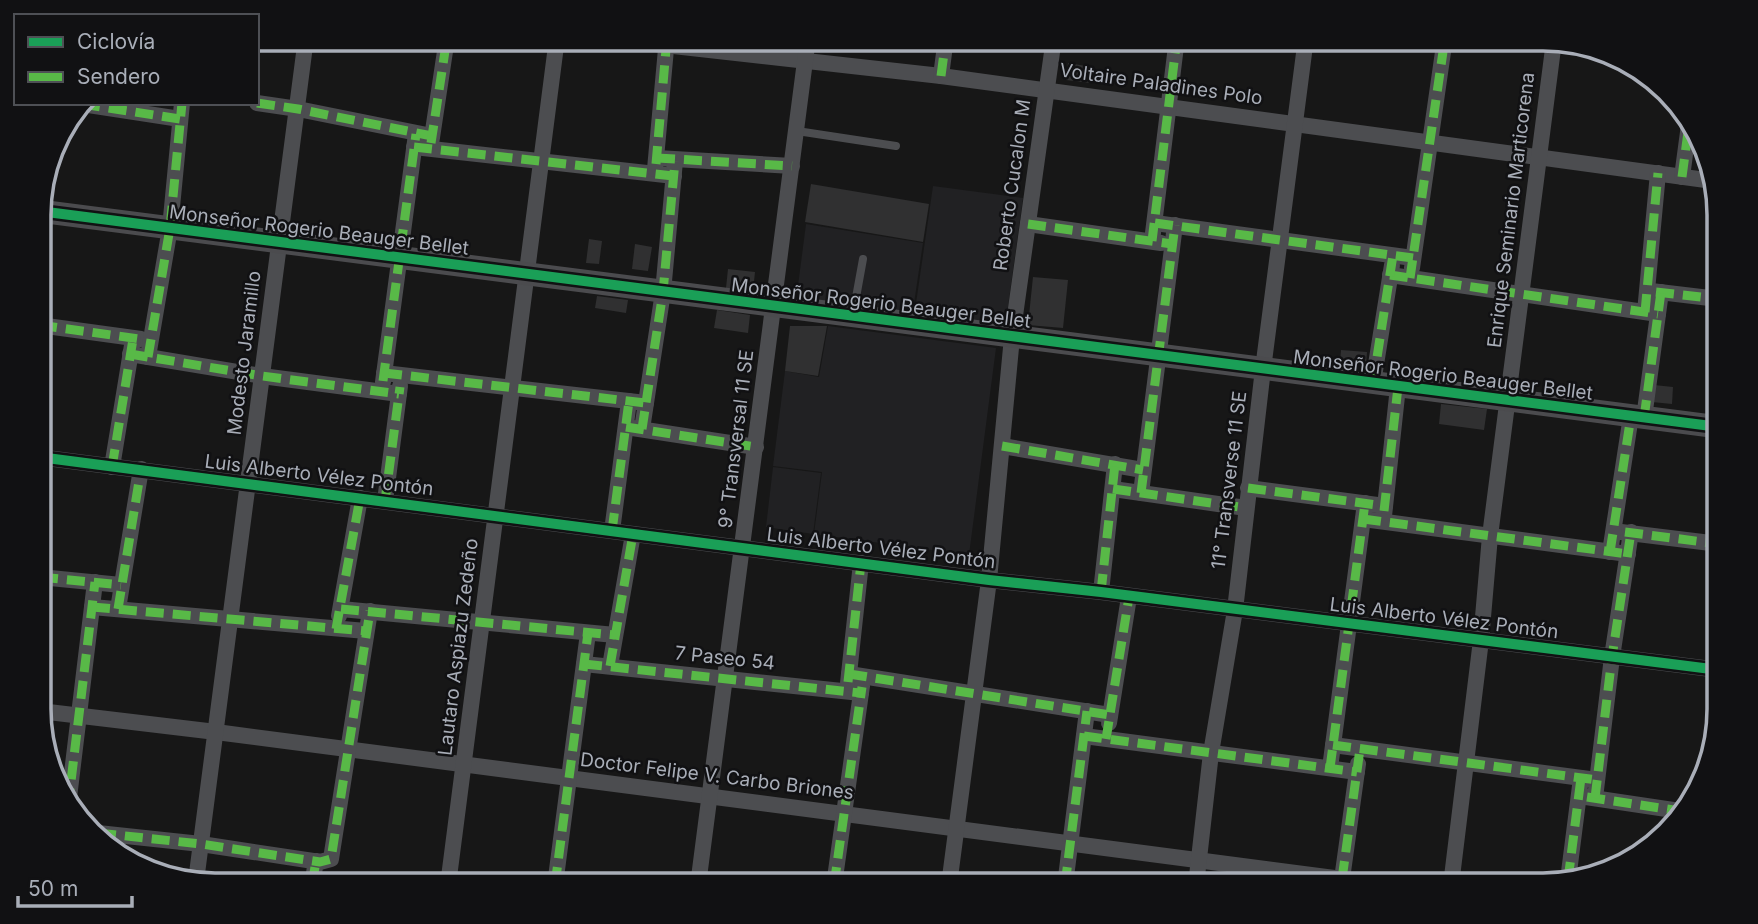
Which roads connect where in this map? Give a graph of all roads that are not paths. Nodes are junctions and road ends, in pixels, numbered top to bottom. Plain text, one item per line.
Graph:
1 (305, 51) edge
2 (444, 51) edge
3 (555, 51) edge
4 (665, 51) edge
5 (732, 51) edge
6 (806, 51) edge
7 (944, 51) edge
8 (1052, 51) edge
9 (1175, 51) edge
10 (1304, 51) edge
11 (1443, 51) edge
12 (1553, 51) edge
13 (805, 61) junction
14 (941, 76) junction
15 (1046, 90) junction
16 (259, 103) edge
17 (95, 105) edge
18 (1169, 107) junction
19 (298, 109) junction
20 (161, 110) edge
21 (181, 111) edge
22 (1295, 123) junction
23 (797, 131) junction
24 (1687, 137) edge
25 (423, 142) junction
26 (1430, 143) junction
27 (896, 146) dead end
28 (1539, 158) junction
29 (541, 160) junction
30 (656, 165) junction
31 (792, 166) junction
32 (675, 168) junction
33 (1658, 173) junction
34 (1682, 177) junction
35 (1703, 180) edge
36 (51, 213) edge
37 (1154, 223) junction
38 (1028, 224) junction
39 (1174, 225) junction
40 (170, 228) junction
41 (1280, 240) junction
42 (279, 242) junction
43 (1152, 242) junction
44 (1172, 244) junction
45 (1393, 256) junction
46 (399, 258) junction
47 (863, 258) dead end
48 (1413, 258) junction
49 (527, 275) junction
50 (1390, 275) junction
51 (1410, 278) junction
52 (663, 292) junction
53 (1654, 292) junction
54 (1521, 294) junction
55 (1707, 298) edge
56 (774, 307) junction
57 (1651, 313) junction
58 (853, 317) junction
59 (51, 328) edge
60 (1012, 337) junction
61 (132, 346) junction
62 (149, 349) junction
63 (1158, 356) junction
64 (1263, 369) junction
65 (384, 373) junction
66 (402, 375) junction
67 (262, 376) junction
68 (1373, 383) junction
69 (1398, 387) junction
70 (512, 388) junction
71 (382, 392) junction
72 (399, 394) junction
73 (1507, 400) junction
74 (629, 401) junction
75 (646, 403) junction
76 (1637, 417) junction
77 (1707, 426) edge
78 (634, 428) junction
79 (756, 446) junction
80 (1002, 446) junction
81 (51, 459) edge
82 (1115, 464) junction
83 (113, 467) junction
84 (141, 469) junction
85 (1143, 470) junction
86 (248, 483) junction
87 (1248, 488) junction
88 (1113, 489) junction
89 (1141, 493) junction
90 (360, 498) junction
91 (384, 501) junction
92 (1246, 508) junction
93 (1364, 511) junction
94 (1384, 514) junction
95 (496, 516) junction
96 (612, 531) junction
97 (1613, 531) junction
98 (1631, 532) junction
99 (633, 534) junction
100 (1490, 536) junction
101 (1707, 542) edge
102 (743, 548) junction
103 (1610, 552) junction
104 (1628, 554) junction
105 (861, 563) junction
106 (51, 578) edge
107 (989, 580) junction
108 (95, 582) junction
109 (121, 585) junction
110 (1101, 592) junction
111 (1129, 597) junction
112 (92, 607) junction
113 (118, 609) junction
114 (341, 609) junction
115 (1235, 610) junction
116 (370, 611) junction
117 (230, 621) junction
118 (482, 622) junction
119 (1349, 624) junction
120 (336, 629) junction
121 (366, 631) junction
122 (588, 633) junction
123 (615, 635) junction
124 (1481, 640) junction
125 (1612, 657) junction
126 (584, 664) junction
127 (610, 666) junction
128 (1707, 669) edge
129 (856, 675) junction
130 (725, 679) junction
131 (854, 692) junction
132 (974, 693) junction
133 (1087, 711) junction
134 (51, 712) edge
135 (1110, 715) junction
136 (80, 716) junction
137 (216, 732) junction
138 (1084, 736) junction
139 (1106, 739) junction
140 (1333, 745) junction
141 (1360, 748) junction
142 (348, 749) junction
143 (1211, 753) junction
144 (1467, 763) junction
145 (463, 764) junction
146 (1330, 768) junction
147 (1357, 772) junction
148 (569, 778) junction
149 (1589, 779) junction
150 (71, 786) edge
151 (711, 797) junction
152 (1587, 797) junction
153 (1672, 810) edge
154 (845, 814) junction
155 (956, 829) junction
156 (110, 834) edge
157 (201, 844) junction
158 (1070, 844) junction
159 (1199, 860) junction
160 (316, 861) junction
161 (1570, 871) edge
162 (197, 872) edge
163 (314, 873) edge
164 (450, 873) edge
165 (557, 873) edge
166 (700, 873) edge
167 (836, 873) edge
168 (950, 873) edge
169 (1066, 873) edge
170 (1197, 873) edge
171 (1297, 873) edge
172 (1343, 873) edge
173 (1453, 873) edge

1 - 19 street, Modesto Jaramillo
2 - 25 street
3 - 29 street, Lautaro Aspiazu Zedeño
4 - 30 street
5 - 13 street, Voltaire Paladines Polo
6 - 13 street, 9° Transversal 11 SE
7 - 14 street
8 - 15 street, Roberto Cucalon M
9 - 18 street
10 - 22 street, 11° Transverse 11 SE
11 - 26 street
12 - 28 street, Enrique Seminario Marticorena
13 - 14 street, Voltaire Paladines Polo
13 - 23 street, 9° Transversal 11 SE
14 - 15 street, Voltaire Paladines Polo
15 - 18 street, Voltaire Paladines Polo
15 - 38 street, Roberto Cucalon M
16 - 19 street
17 - 20 street
18 - 22 street, Voltaire Paladines Polo
18 - 37 street
19 - 25 street
19 - 42 street, Modesto Jaramillo
20 - 21 street
21 - 40 street
22 - 26 street, Voltaire Paladines Polo
22 - 41 street, 11° Transverse 11 SE
23 - 27 lane
23 - 31 street, 9° Transversal 11 SE
24 - 34 street
25 - 29 street
25 - 46 street
26 - 28 street, Voltaire Paladines Polo
26 - 48 street
28 - 33 street, Voltaire Paladines Polo
28 - 54 street, Enrique Seminario Marticorena
29 - 30 street
29 - 49 street, Lautaro Aspiazu Zedeño
30 - 32 street
31 - 32 street
31 - 56 street, 9° Transversal 11 SE
32 - 52 street
33 - 34 street, Voltaire Paladines Polo
33 - 53 street
34 - 35 street, Voltaire Paladines Polo
36 - 40 street, Monseñor Rogerio Beauger Bellet
37 - 39 street
37 - 43 street
38 - 43 street
38 - 60 street, Roberto Cucalon M
39 - 41 street
39 - 44 street
40 - 42 street, Monseñor Rogerio Beauger Bellet
40 - 62 street
41 - 45 street
41 - 64 street, 11° Transverse 11 SE
42 - 46 street, Monseñor Rogerio Beauger Bellet
42 - 67 street, Modesto Jaramillo
43 - 44 street
44 - 63 street
45 - 48 street
45 - 50 street
46 - 49 street, Monseñor Rogerio Beauger Bellet
46 - 65 street
47 - 58 lane
48 - 51 street
49 - 52 street, Monseñor Rogerio Beauger Bellet
49 - 70 street, Lautaro Aspiazu Zedeño
50 - 51 street
50 - 68 street
51 - 54 street
52 - 56 street, Monseñor Rogerio Beauger Bellet
52 - 75 street
53 - 55 street
53 - 57 street
54 - 57 street
54 - 73 street, Enrique Seminario Marticorena
56 - 58 street, Monseñor Rogerio Beauger Bellet
56 - 79 street, 9° Transversal 11 SE
57 - 76 street
58 - 60 street, Monseñor Rogerio Beauger Bellet
59 - 61 street
60 - 63 street, Monseñor Rogerio Beauger Bellet
60 - 80 street
61 - 62 street
61 - 83 street
62 - 67 street
63 - 64 street, Monseñor Rogerio Beauger Bellet
63 - 85 street
64 - 68 street, Monseñor Rogerio Beauger Bellet
64 - 87 street, 11° Transverse 11 SE
65 - 66 street
65 - 71 street
66 - 70 street
66 - 72 street
67 - 71 street
67 - 86 street, Modesto Jaramillo
68 - 69 street, Monseñor Rogerio Beauger Bellet
69 - 73 street, Monseñor Rogerio Beauger Bellet
69 - 94 street
70 - 74 street
70 - 95 street, Lautaro Aspiazu Zedeño
71 - 72 street
72 - 91 street
73 - 76 street, Monseñor Rogerio Beauger Bellet
73 - 100 street, Enrique Seminario Marticorena
74 - 75 street
74 - 78 street
75 - 78 street
76 - 77 street, Monseñor Rogerio Beauger Bellet
76 - 97 street
78 - 79 street
78 - 96 street
79 - 102 street, 9° Transversal 11 SE
80 - 82 street
80 - 107 street
81 - 83 street, Luis Alberto Vélez Pontón
82 - 85 street
82 - 88 street
83 - 84 street, Luis Alberto Vélez Pontón
84 - 86 street, Luis Alberto Vélez Pontón
84 - 109 street
85 - 89 street
86 - 90 street, Luis Alberto Vélez Pontón
86 - 117 street, Modesto Jaramillo
87 - 92 street, 11° Transverse 11 SE
87 - 93 street
88 - 89 street
88 - 110 street
89 - 92 street
90 - 91 street, Luis Alberto Vélez Pontón
90 - 114 street
91 - 95 street, Luis Alberto Vélez Pontón
92 - 115 street, 11° Transverse 11 SE
93 - 94 street
93 - 119 street
94 - 100 street
95 - 96 street, Luis Alberto Vélez Pontón
95 - 118 street, Lautaro Aspiazu Zedeño
96 - 99 street, Luis Alberto Vélez Pontón
97 - 98 street
97 - 103 street
98 - 101 street
98 - 104 street
99 - 102 street, Luis Alberto Vélez Pontón
99 - 123 street
100 - 103 street
100 - 124 street, Enrique Seminario Marticorena
102 - 105 street, Luis Alberto Vélez Pontón
102 - 130 street, 9° Transversal 11 SE
103 - 104 street
104 - 125 street
105 - 107 street, Luis Alberto Vélez Pontón
105 - 129 street
106 - 108 street
107 - 110 street, Luis Alberto Vélez Pontón
107 - 132 street
108 - 109 street
108 - 112 street
109 - 113 street
110 - 111 street, Luis Alberto Vélez Pontón
111 - 115 street, Luis Alberto Vélez Pontón
111 - 135 street
112 - 113 street
112 - 136 street
113 - 117 street
114 - 116 street
114 - 120 street
115 - 119 street, Luis Alberto Vélez Pontón
115 - 143 street, 11° Transverse 11 SE
116 - 118 street
116 - 121 street
117 - 120 street
117 - 137 street, Modesto Jaramillo
118 - 122 street
118 - 145 street, Lautaro Aspiazu Zedeño
119 - 124 street, Luis Alberto Vélez Pontón
119 - 140 street
120 - 121 street
121 - 142 street
122 - 123 street
122 - 126 street
123 - 127 street
124 - 125 street, Luis Alberto Vélez Pontón
124 - 144 street, Enrique Seminario Marticorena
125 - 128 street, Luis Alberto Vélez Pontón
125 - 149 street
126 - 127 street, 7 Paseo 54
126 - 148 street
127 - 130 street, 7 Paseo 54
129 - 131 street
129 - 132 street
130 - 131 street, 7 Paseo 54
130 - 151 street, 9° Transversal 11 SE
131 - 154 street
132 - 133 street
132 - 155 street
133 - 135 street
133 - 138 street
134 - 136 street, Doctor Felipe V. Carbo Briones
135 - 139 street
136 - 137 street, Doctor Felipe V. Carbo Briones
136 - 150 street
137 - 142 street, Doctor Felipe V. Carbo Briones
137 - 157 street, Modesto Jaramillo
138 - 139 street
138 - 158 street
139 - 143 street
140 - 141 street
140 - 146 street
141 - 144 street
141 - 147 street
142 - 145 street, Doctor Felipe V. Carbo Briones
142 - 160 street
143 - 146 street
143 - 159 street, 11° Transverse 11 SE
144 - 149 street
144 - 173 street, Enrique Seminario Marticorena
145 - 148 street, Doctor Felipe V. Carbo Briones
145 - 164 street, Lautaro Aspiazu Zedeño
146 - 147 street
147 - 172 street
148 - 151 street, Doctor Felipe V. Carbo Briones
148 - 165 street
149 - 152 street
151 - 154 street, Doctor Felipe V. Carbo Briones
151 - 166 street, 9° Transversal 11 SE
152 - 153 street
152 - 161 street
154 - 155 street, Doctor Felipe V. Carbo Briones
154 - 167 street
155 - 158 street, Doctor Felipe V. Carbo Briones
155 - 168 street
156 - 157 street
157 - 160 street
157 - 162 street, Modesto Jaramillo
158 - 159 street, Doctor Felipe V. Carbo Briones
158 - 169 street
159 - 170 street, 11° Transverse 11 SE
159 - 171 street, Doctor Felipe V. Carbo Briones
160 - 163 street

